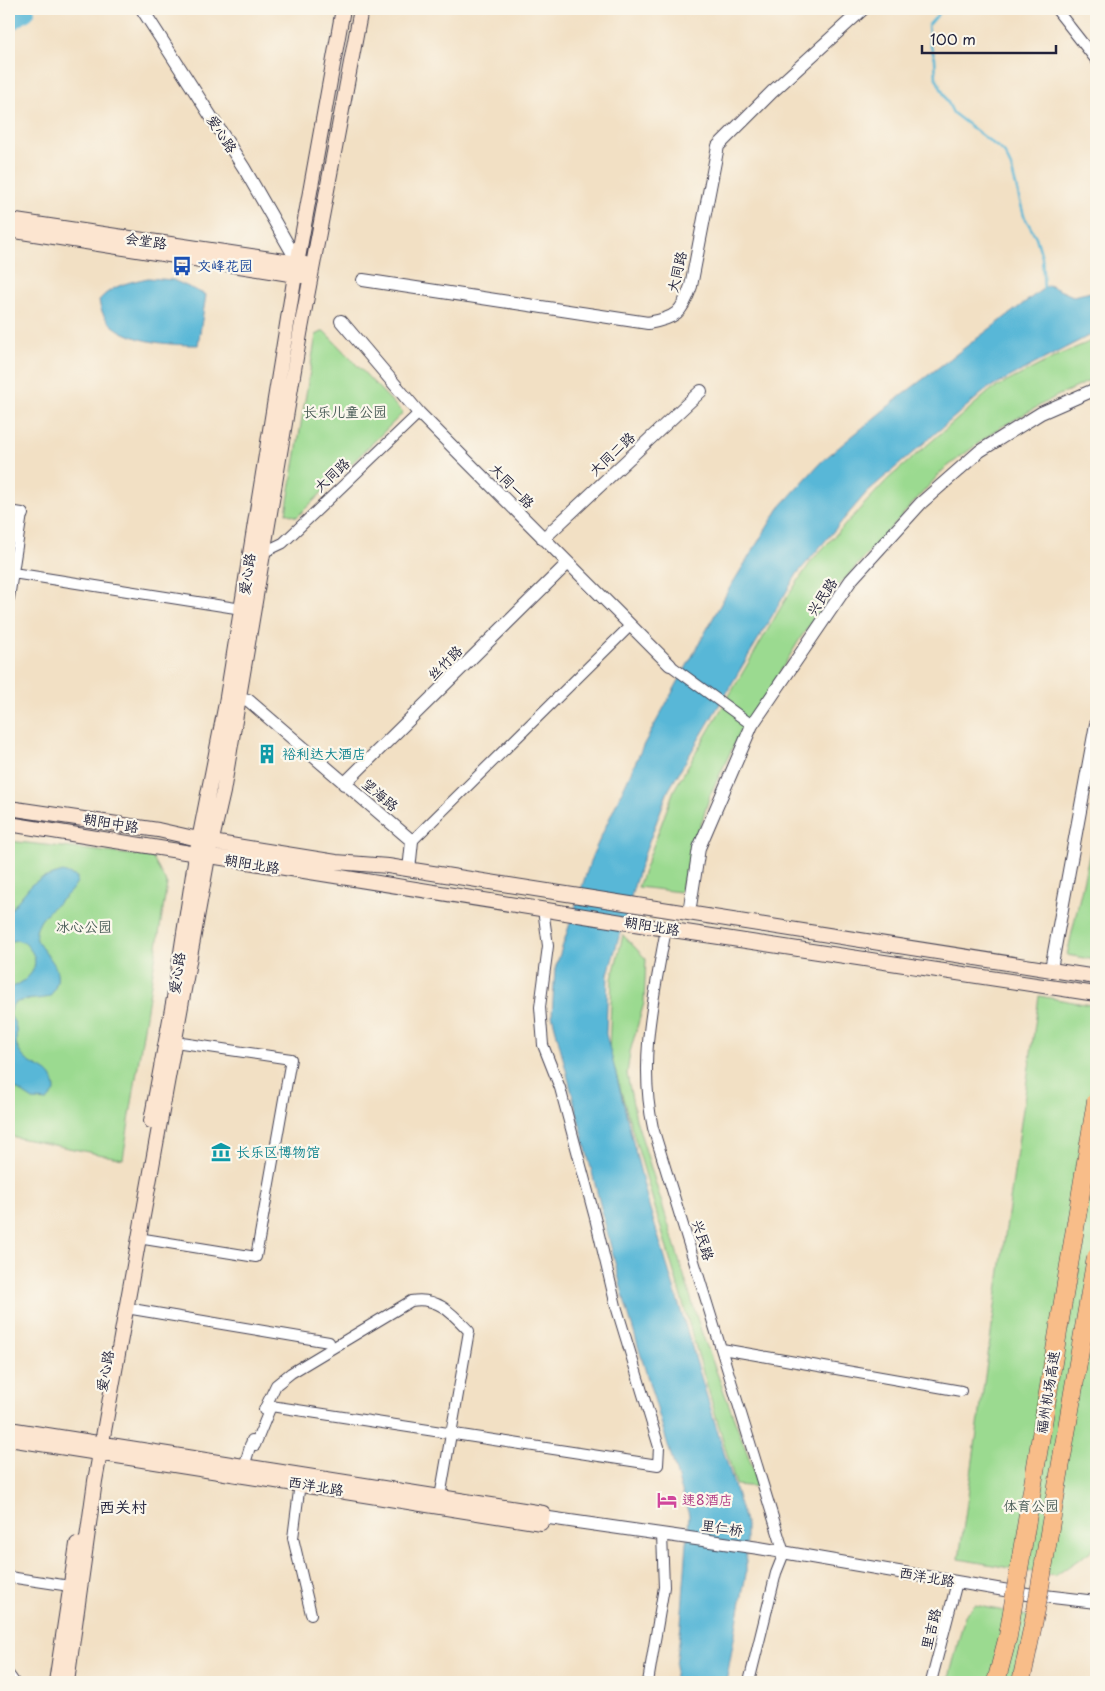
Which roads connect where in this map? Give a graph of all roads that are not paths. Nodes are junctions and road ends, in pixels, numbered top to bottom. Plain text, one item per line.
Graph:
1 (142, 9) edge
2 (343, 9) edge
3 (361, 9) edge
4 (863, 9) edge
5 (1056, 9) edge
6 (1096, 60) edge
7 (9, 220) edge
8 (9, 230) edge
9 (296, 269) junction
10 (312, 271) junction
11 (363, 280) dead end
12 (341, 321) dead end
13 (1096, 388) edge
14 (701, 391) dead end
15 (419, 414) junction
16 (15, 513) edge
17 (543, 539) junction
18 (262, 553) junction
19 (567, 564) junction
20 (13, 573) junction
21 (9, 598) edge
22 (242, 609) junction
23 (630, 626) junction
24 (670, 665) joint
25 (238, 698) junction
26 (1096, 724) edge
27 (752, 725) junction
28 (344, 784) junction
29 (13, 808) edge
30 (12, 825) edge
31 (206, 841) junction
32 (412, 841) junction
33 (202, 856) junction
34 (409, 870) junction
35 (543, 909) junction
36 (689, 913) junction
37 (666, 929) junction
38 (1051, 969) junction
39 (1096, 977) edge
40 (1096, 994) edge
41 (176, 1042) junction
42 (1096, 1100) edge
43 (138, 1238) junction
44 (1096, 1257) edge
45 (126, 1308) junction
46 (329, 1342) dead end
47 (722, 1349) junction
48 (961, 1391) dead end
49 (9, 1429) edge
50 (452, 1434) junction
51 (9, 1439) edge
52 (250, 1445) junction
53 (96, 1449) junction
54 (244, 1467) junction
55 (300, 1483) junction
56 (440, 1497) junction
57 (542, 1518) junction
58 (662, 1535) junction
59 (682, 1537) joint
60 (759, 1548) joint
61 (784, 1553) junction
62 (9, 1577) edge
63 (957, 1582) junction
64 (70, 1586) junction
65 (1096, 1602) edge
66 (312, 1614) dead end
67 (9, 1675) edge
68 (14, 1682) edge
69 (56, 1682) edge
70 (67, 1682) edge
71 (648, 1682) edge
72 (749, 1682) edge
73 (931, 1682) edge
74 (996, 1682) edge
75 (1021, 1682) edge

1 - 9 street, 爱心路
2 - 9 main road, 爱心路
3 - 10 main road, 爱心路
4 - 11 street, 大同路
5 - 6 street
7 - 9 main road, 会堂路
8 - 9 main road, 会堂路
9 - 10 main road, 会堂路
9 - 22 main road, 爱心路
10 - 18 main road, 爱心路
12 - 15 street, 大同一路
13 - 27 street, 兴民路
14 - 17 street, 大同二路
15 - 17 street, 大同一路
15 - 18 street, 大同路
16 - 20 street
17 - 19 street, 大同一路
18 - 25 main road, 爱心路
19 - 23 street, 大同一路
19 - 28 street, 丝竹路
20 - 21 street
20 - 22 street
22 - 31 main road, 爱心路
23 - 24 street, 大同一路
23 - 32 street
24 - 27 street
25 - 28 street, 望海路
25 - 31 main road, 爱心路
26 - 38 street
27 - 36 street, 兴民路
28 - 32 street, 望海路
29 - 30 main road
29 - 31 main road, 朝阳中路
30 - 33 main road, 朝阳中路
31 - 33 main road, 爱心路
31 - 34 main road, 朝阳北路
32 - 34 street
33 - 35 main road, 朝阳北路
33 - 41 main road, 爱心路
33 - 53 main road, 爱心路
34 - 36 main road, 朝阳北路
35 - 37 main road, 朝阳北路
35 - 50 street
36 - 38 main road, 朝阳北路
37 - 40 main road, 朝阳北路
37 - 47 street, 兴民路
38 - 39 main road, 朝阳北路
41 - 43 main road, 爱心路
41 - 43 street
42 - 74 highway, 福州机场高速, bridge
43 - 45 main road, 爱心路
44 - 75 highway, 福州机场高速, bridge
45 - 46 street
45 - 53 main road, 爱心路
47 - 48 street
47 - 61 street, 兴民路
49 - 53 main road
50 - 52 street
50 - 52 street
50 - 56 street
51 - 53 main road
52 - 54 street
53 - 54 main road, 西洋北路
53 - 55 main road, 西洋北路
53 - 64 main road, 爱心路
53 - 70 main road, 爱心路
54 - 56 main road, 西洋北路
55 - 57 main road, 西洋北路
55 - 66 street
56 - 57 main road, 西洋北路
57 - 58 street, 西洋北路
58 - 59 street, 西洋北路
58 - 71 street
59 - 60 street, 里仁桥
60 - 61 street, 西洋北路
61 - 63 street, 西洋北路
61 - 72 street
62 - 64 street
63 - 65 street, 西洋北路
63 - 73 street, 里吉路
64 - 69 main road, 爱心路
67 - 68 street

